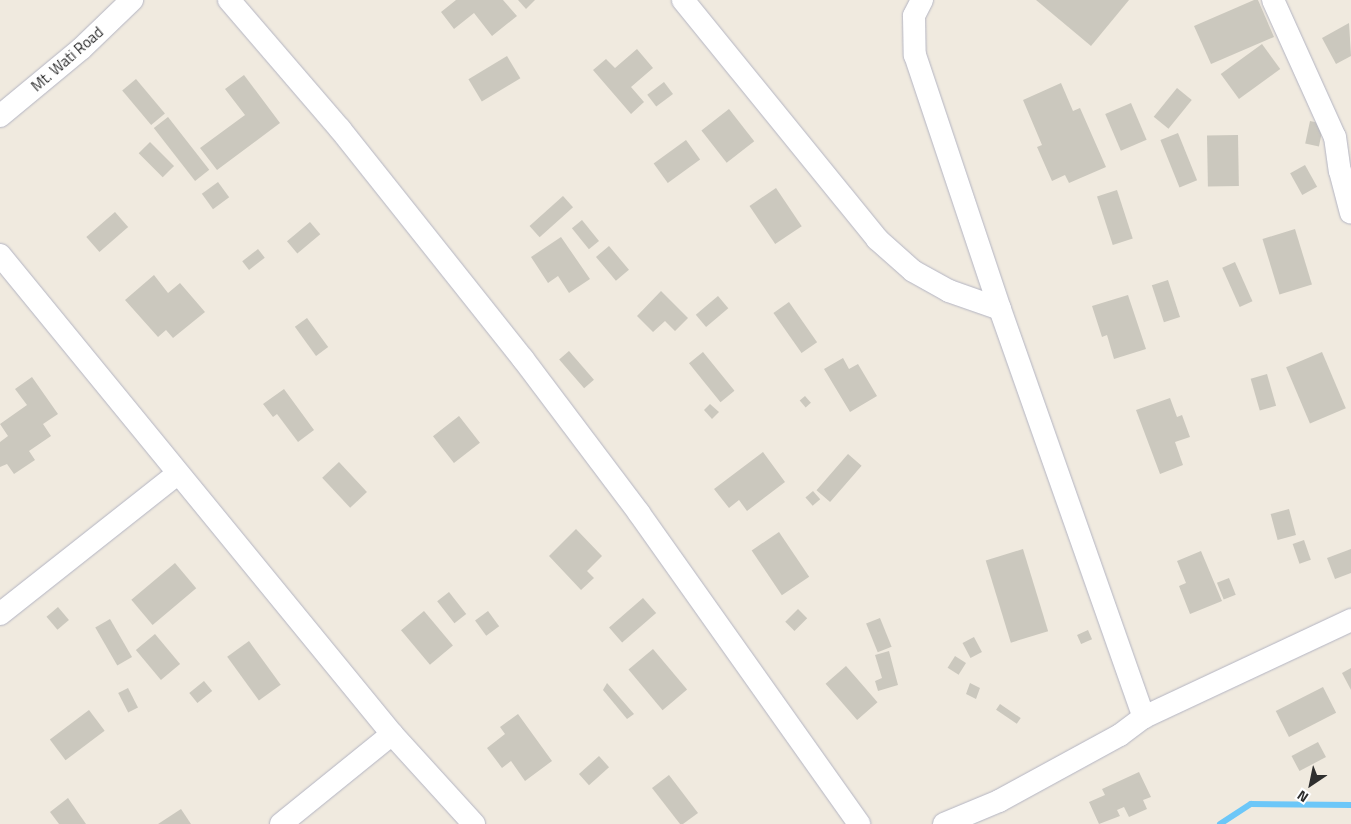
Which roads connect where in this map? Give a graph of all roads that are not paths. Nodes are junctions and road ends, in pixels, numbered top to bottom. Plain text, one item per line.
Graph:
1 (132, 0) edge
2 (229, 0) edge
3 (683, 0) edge
4 (922, 0) edge
5 (1273, 0) edge
6 (0, 116) edge
7 (1343, 133) edge
8 (1351, 213) edge
9 (0, 255) edge
10 (1000, 309) junction
11 (177, 474) junction
12 (0, 614) edge
13 (1351, 620) edge
14 (1144, 717) junction
15 (392, 734) junction
16 (281, 824) edge
17 (474, 824) edge
18 (859, 824) edge
19 (944, 824) edge

1 - 6 street, Mt. Wati Road
2 - 18 street
3 - 10 street
4 - 10 street
5 - 7 street
7 - 8 street
9 - 11 street
10 - 14 street
11 - 12 street
11 - 15 street
13 - 14 street
14 - 19 street
15 - 16 street
15 - 17 street

